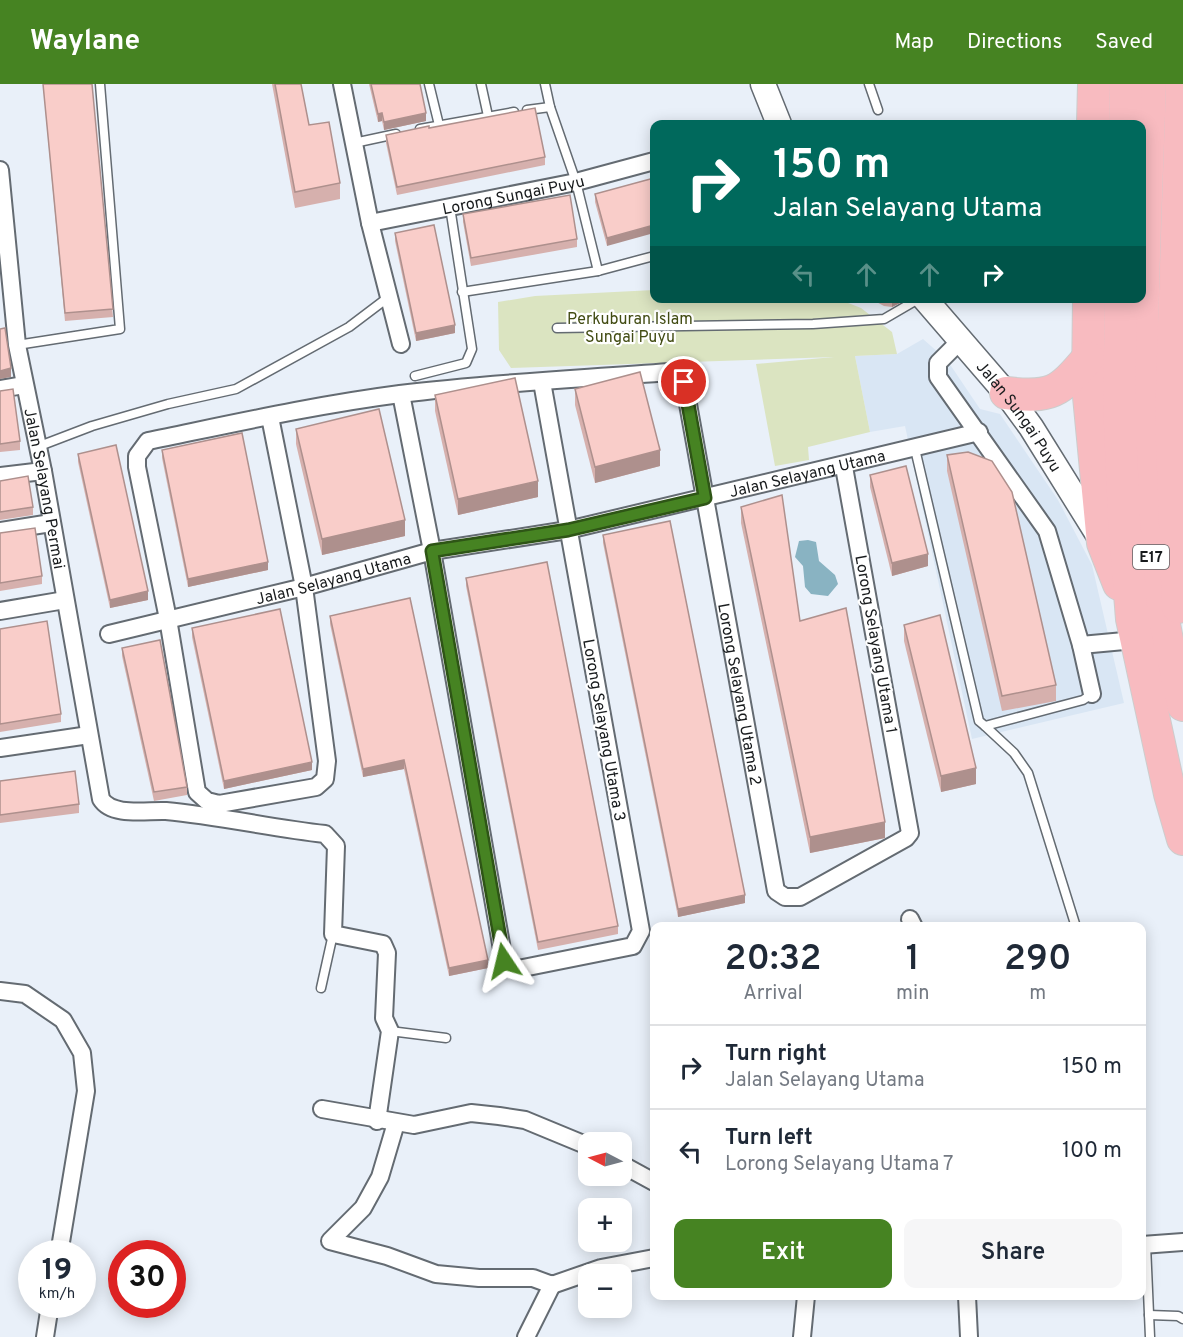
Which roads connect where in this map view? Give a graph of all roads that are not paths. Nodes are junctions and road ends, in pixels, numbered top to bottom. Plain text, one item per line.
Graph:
1 (100, 84) edge
2 (342, 84) edge
3 (429, 84) edge
4 (481, 84) edge
5 (545, 84) edge
6 (763, 84) edge
7 (869, 84) edge
8 (1094, 84) edge
9 (1126, 84) edge
10 (1150, 84) edge
11 (1182, 84) edge
12 (550, 107) junction
13 (878, 110) dead end
14 (488, 116) junction
15 (777, 120) edge
16 (1093, 120) edge
17 (1125, 120) edge
18 (439, 125) junction
19 (354, 143) junction
20 (1146, 148) edge
21 (650, 162) edge
22 (0, 170) edge
23 (576, 182) junction
24 (450, 207) junction
25 (370, 223) junction
26 (1180, 234) edge
27 (650, 257) edge
28 (598, 271) junction
29 (462, 292) junction
30 (390, 296) junction
31 (913, 303) edge
32 (927, 303) edge
33 (1089, 303) edge
34 (1121, 303) edge
35 (1136, 303) edge
36 (7, 324) edge
37 (557, 328) dead end
38 (961, 340) junction
39 (401, 344) dead end
40 (17, 345) junction
41 (1088, 358) junction
42 (415, 376) dead end
43 (542, 382) junction
44 (24, 386) junction
45 (0, 389) edge
46 (1006, 393) junction
47 (401, 394) junction
48 (1130, 405) junction
49 (270, 417) junction
50 (979, 432) junction
51 (37, 447) junction
52 (915, 449) junction
53 (844, 466) junction
54 (43, 471) junction
55 (0, 476) edge
56 (705, 498) junction
57 (51, 523) junction
58 (568, 530) junction
59 (0, 531) edge
60 (1103, 543) junction
61 (432, 551) junction
62 (304, 587) junction
63 (65, 600) junction
64 (0, 611) edge
65 (168, 619) junction
66 (1134, 629) junction
67 (109, 634) dead end
68 (1081, 645) junction
69 (1183, 665) edge
70 (1092, 694) joint
71 (1183, 705) edge
72 (985, 726) junction
73 (89, 735) junction
74 (0, 747) edge
75 (1183, 839) edge
76 (776, 891) joint
77 (1074, 922) edge
78 (333, 934) junction
79 (321, 988) dead end
80 (0, 990) edge
81 (390, 1030) junction
82 (446, 1038) dead end
83 (322, 1109) dead end
84 (377, 1120) junction
85 (396, 1123) junction
86 (578, 1142) edge
87 (632, 1170) edge
88 (650, 1180) edge
89 (61, 1240) edge
90 (1183, 1242) edge
91 (1146, 1245) edge
92 (650, 1259) edge
93 (1146, 1273) edge
94 (552, 1285) junction
95 (806, 1300) edge
96 (967, 1300) edge
97 (1149, 1316) junction
98 (48, 1318) edge
99 (1183, 1319) edge
100 (45, 1337) edge
101 (526, 1337) edge
102 (802, 1337) edge
103 (969, 1337) edge
104 (1150, 1337) edge

1 - 40 lane
2 - 19 street
3 - 18 lane
4 - 14 lane
5 - 12 lane
6 - 15 main road
7 - 13 lane
8 - 16 highway
9 - 17 highway
10 - 20 highway, E17
11 - 26 highway
12 - 14 lane
12 - 23 lane
14 - 18 lane
18 - 19 lane
19 - 25 street
21 - 23 street, Lorong Sungai Puyu
22 - 36 street, Jalan Selayang Permai
23 - 24 street, Lorong Sungai Puyu
23 - 28 lane
24 - 25 street, Lorong Sungai Puyu
24 - 29 lane
25 - 30 street
26 - 69 highway
27 - 28 lane
28 - 29 lane
29 - 42 lane
30 - 39 street
30 - 51 lane
31 - 37 lane
32 - 38 main road, Jalan Sungai Puyu
33 - 41 highway
34 - 48 highway, E17
35 - 48 highway, E17
36 - 40 street, Jalan Selayang Permai
38 - 46 main road, Jalan Sungai Puyu
38 - 50 street
40 - 44 street, Jalan Selayang Permai
41 - 46 highway
41 - 60 highway
43 - 47 street
43 - 56 street, Lorong Selayang Utama 2
43 - 58 street, Lorong Selayang Utama 3
44 - 45 street
44 - 51 street, Jalan Selayang Permai
46 - 60 main road, Jalan Sungai Puyu
47 - 49 street
47 - 61 street
48 - 66 highway, E17
48 - 71 highway, E17
49 - 62 street
49 - 65 street
50 - 52 street, Jalan Selayang Utama
50 - 68 street
51 - 54 street, Jalan Selayang Permai
52 - 53 street, Jalan Selayang Utama
52 - 72 lane
53 - 56 street, Jalan Selayang Utama
53 - 76 street, Lorong Selayang Utama 1
54 - 55 street
54 - 57 street, Jalan Selayang Permai
56 - 58 street, Jalan Selayang Utama
56 - 76 street, Lorong Selayang Utama 2
57 - 59 street
57 - 63 street, Jalan Selayang Permai
58 - 61 street, Jalan Selayang Utama
58 - 61 street, Lorong Selayang Utama 3
60 - 66 highway
61 - 62 street, Jalan Selayang Utama
62 - 65 street, Jalan Selayang Utama
62 - 65 street
63 - 64 street
63 - 73 street, Jalan Selayang Permai
65 - 67 street, Jalan Selayang Utama
66 - 68 street
66 - 75 highway, E17
68 - 70 street
70 - 72 lane
72 - 77 lane
73 - 74 street
73 - 78 street, Jalan Selayang Permai
78 - 79 lane
78 - 81 street
80 - 89 street
81 - 82 lane
81 - 84 street
83 - 84 street
84 - 85 street
85 - 86 street
85 - 94 street
87 - 88 street
90 - 91 street
92 - 94 street
93 - 97 lane
94 - 101 street
95 - 102 street
96 - 103 street
97 - 99 lane
97 - 104 lane
98 - 100 street

